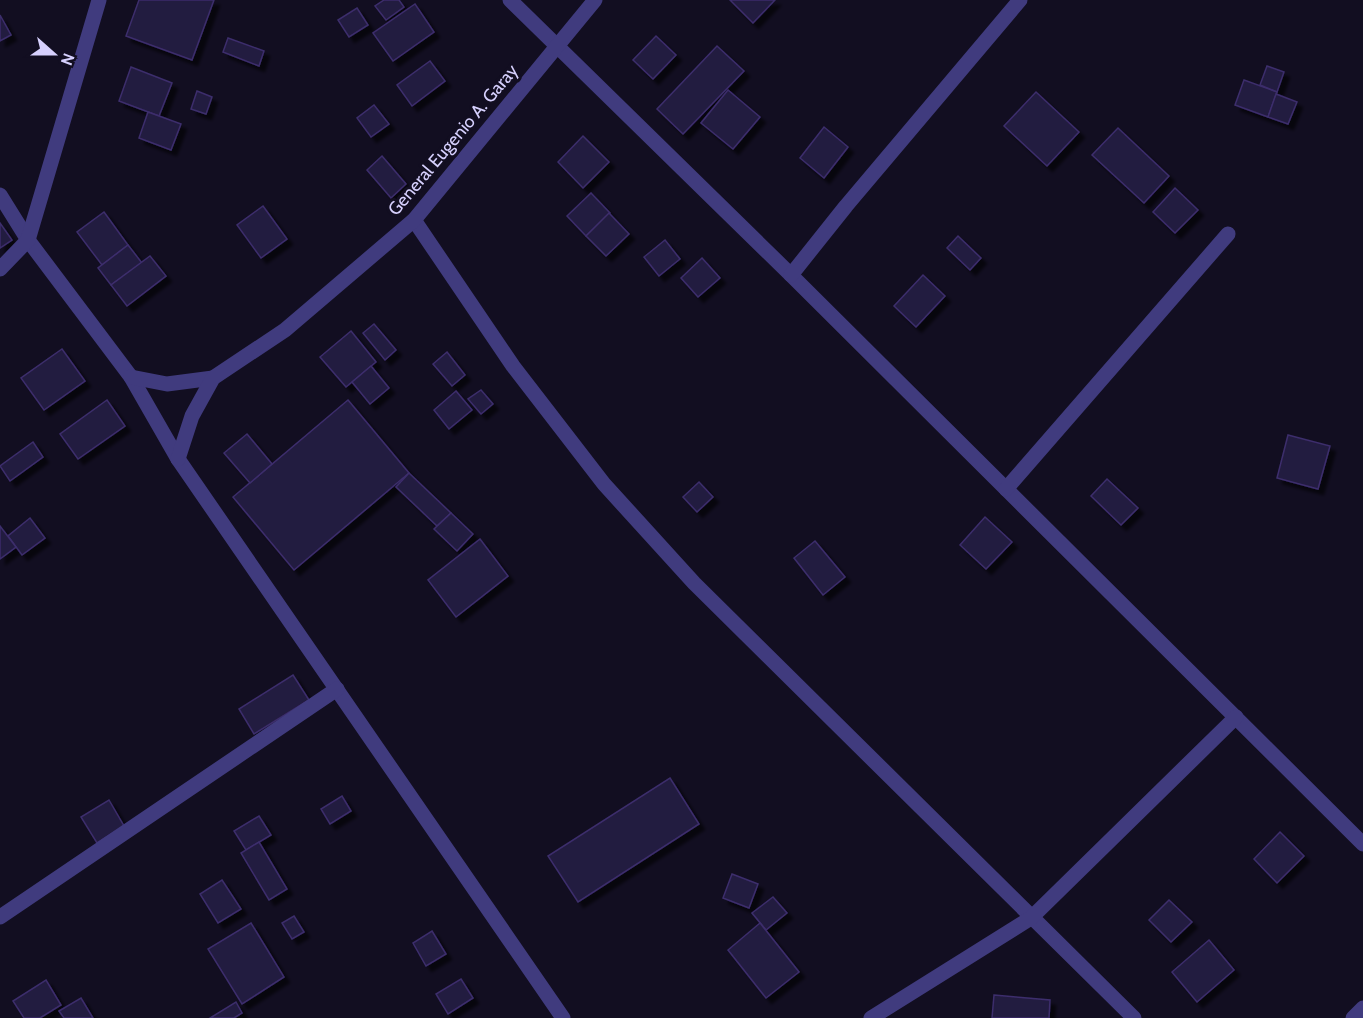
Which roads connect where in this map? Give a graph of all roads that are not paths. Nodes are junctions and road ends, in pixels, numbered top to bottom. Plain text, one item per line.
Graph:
1 (99, 0) edge
2 (510, 0) edge
3 (595, 0) edge
4 (1020, 0) edge
5 (556, 46) junction
6 (0, 195) edge
7 (414, 220) junction
8 (1228, 234) dead end
9 (28, 240) junction
10 (0, 269) edge
11 (791, 274) junction
12 (131, 377) junction
13 (213, 378) junction
14 (178, 459) junction
15 (1006, 489) junction
16 (337, 689) junction
17 (1236, 717) junction
18 (1363, 844) edge
19 (0, 917) edge
20 (1031, 918) junction
21 (1363, 1008) edge
22 (563, 1018) edge
23 (871, 1018) edge
24 (1134, 1018) edge
25 (1353, 1018) edge

1 - 9 street
2 - 5 street
3 - 5 street, General Eugenio A. Garay
4 - 11 street
5 - 7 street, General Eugenio A. Garay
5 - 11 street
6 - 9 street
7 - 13 street, General Eugenio A. Garay
7 - 20 street
8 - 15 street
9 - 10 street
9 - 12 street
11 - 15 street
12 - 13 street, General Eugenio A. Garay
12 - 14 street
13 - 14 street, General Eugenio A. Garay
14 - 16 street
15 - 17 street
16 - 19 street
16 - 22 street
17 - 18 street
17 - 20 street
20 - 23 street
20 - 24 street
21 - 25 street

